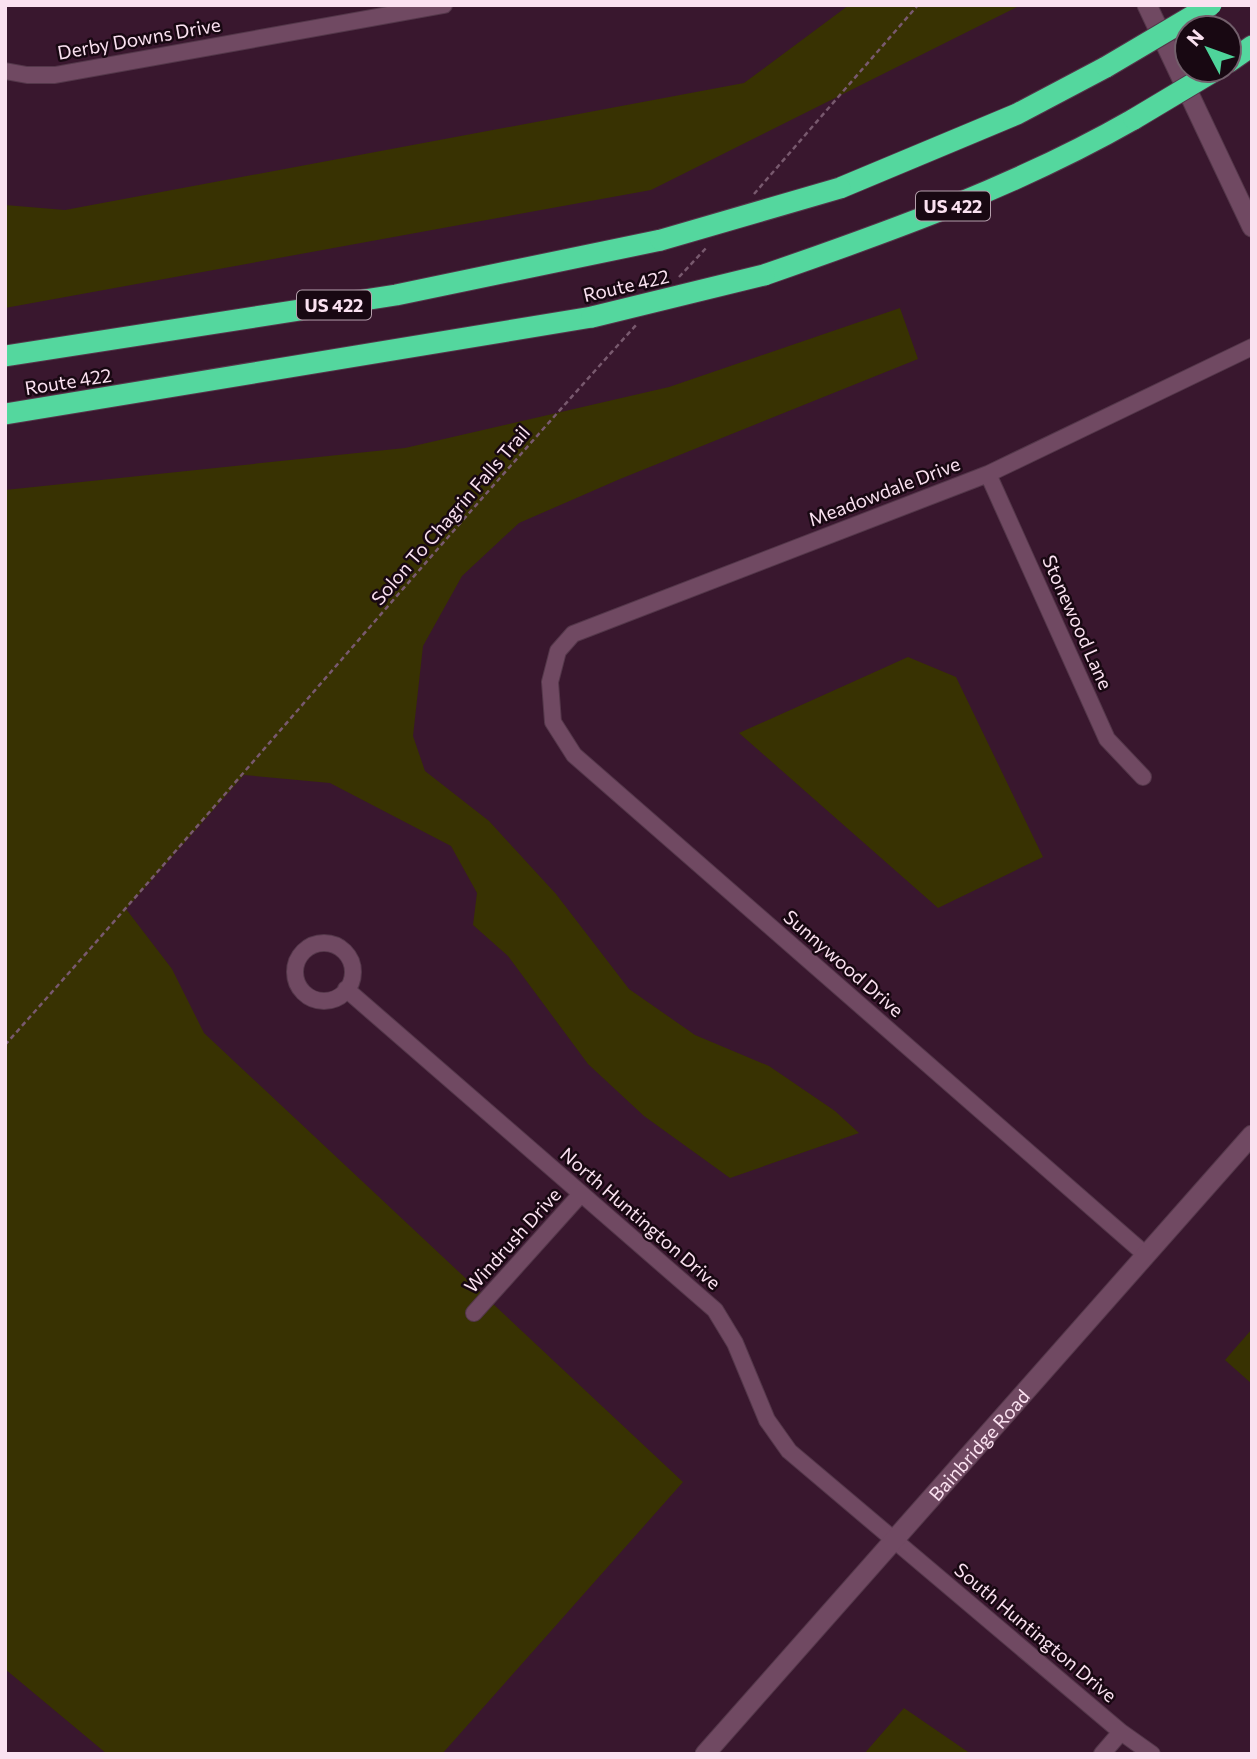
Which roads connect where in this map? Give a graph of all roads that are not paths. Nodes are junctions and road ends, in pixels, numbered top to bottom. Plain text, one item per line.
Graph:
1 (444, 5) edge
2 (1147, 5) edge
3 (1211, 5) edge
4 (5, 71) edge
5 (1193, 84) edge
6 (1252, 227) edge
7 (1252, 347) edge
8 (5, 356) edge
9 (5, 414) edge
10 (988, 474) junction
11 (550, 682) joint
12 (1143, 777) dead end
13 (346, 989) dead end
14 (1252, 1135) edge
15 (581, 1194) junction
16 (1146, 1255) junction
17 (474, 1313) dead end
18 (895, 1539) junction
19 (1121, 1732) junction
20 (705, 1754) edge
21 (1102, 1754) edge
22 (1152, 1754) edge

1 - 4 street, Derby Downs Drive
2 - 6 street
3 - 8 highway, Route 422 / US 422, bridge
5 - 9 highway, Route 422 / US 422, bridge
7 - 10 street, Meadowdale Drive
10 - 11 street, Meadowdale Drive
10 - 12 street, Stonewood Lane
11 - 16 street, Sunnywood Drive
13 - 15 street, North Huntington Drive
14 - 16 street, Bainbridge Road
15 - 17 street, Windrush Drive
15 - 18 street, North Huntington Drive
16 - 18 street, Bainbridge Road
18 - 19 street, South Huntington Drive
18 - 20 street, Bainbridge Road
19 - 21 street
19 - 22 street, South Huntington Drive

